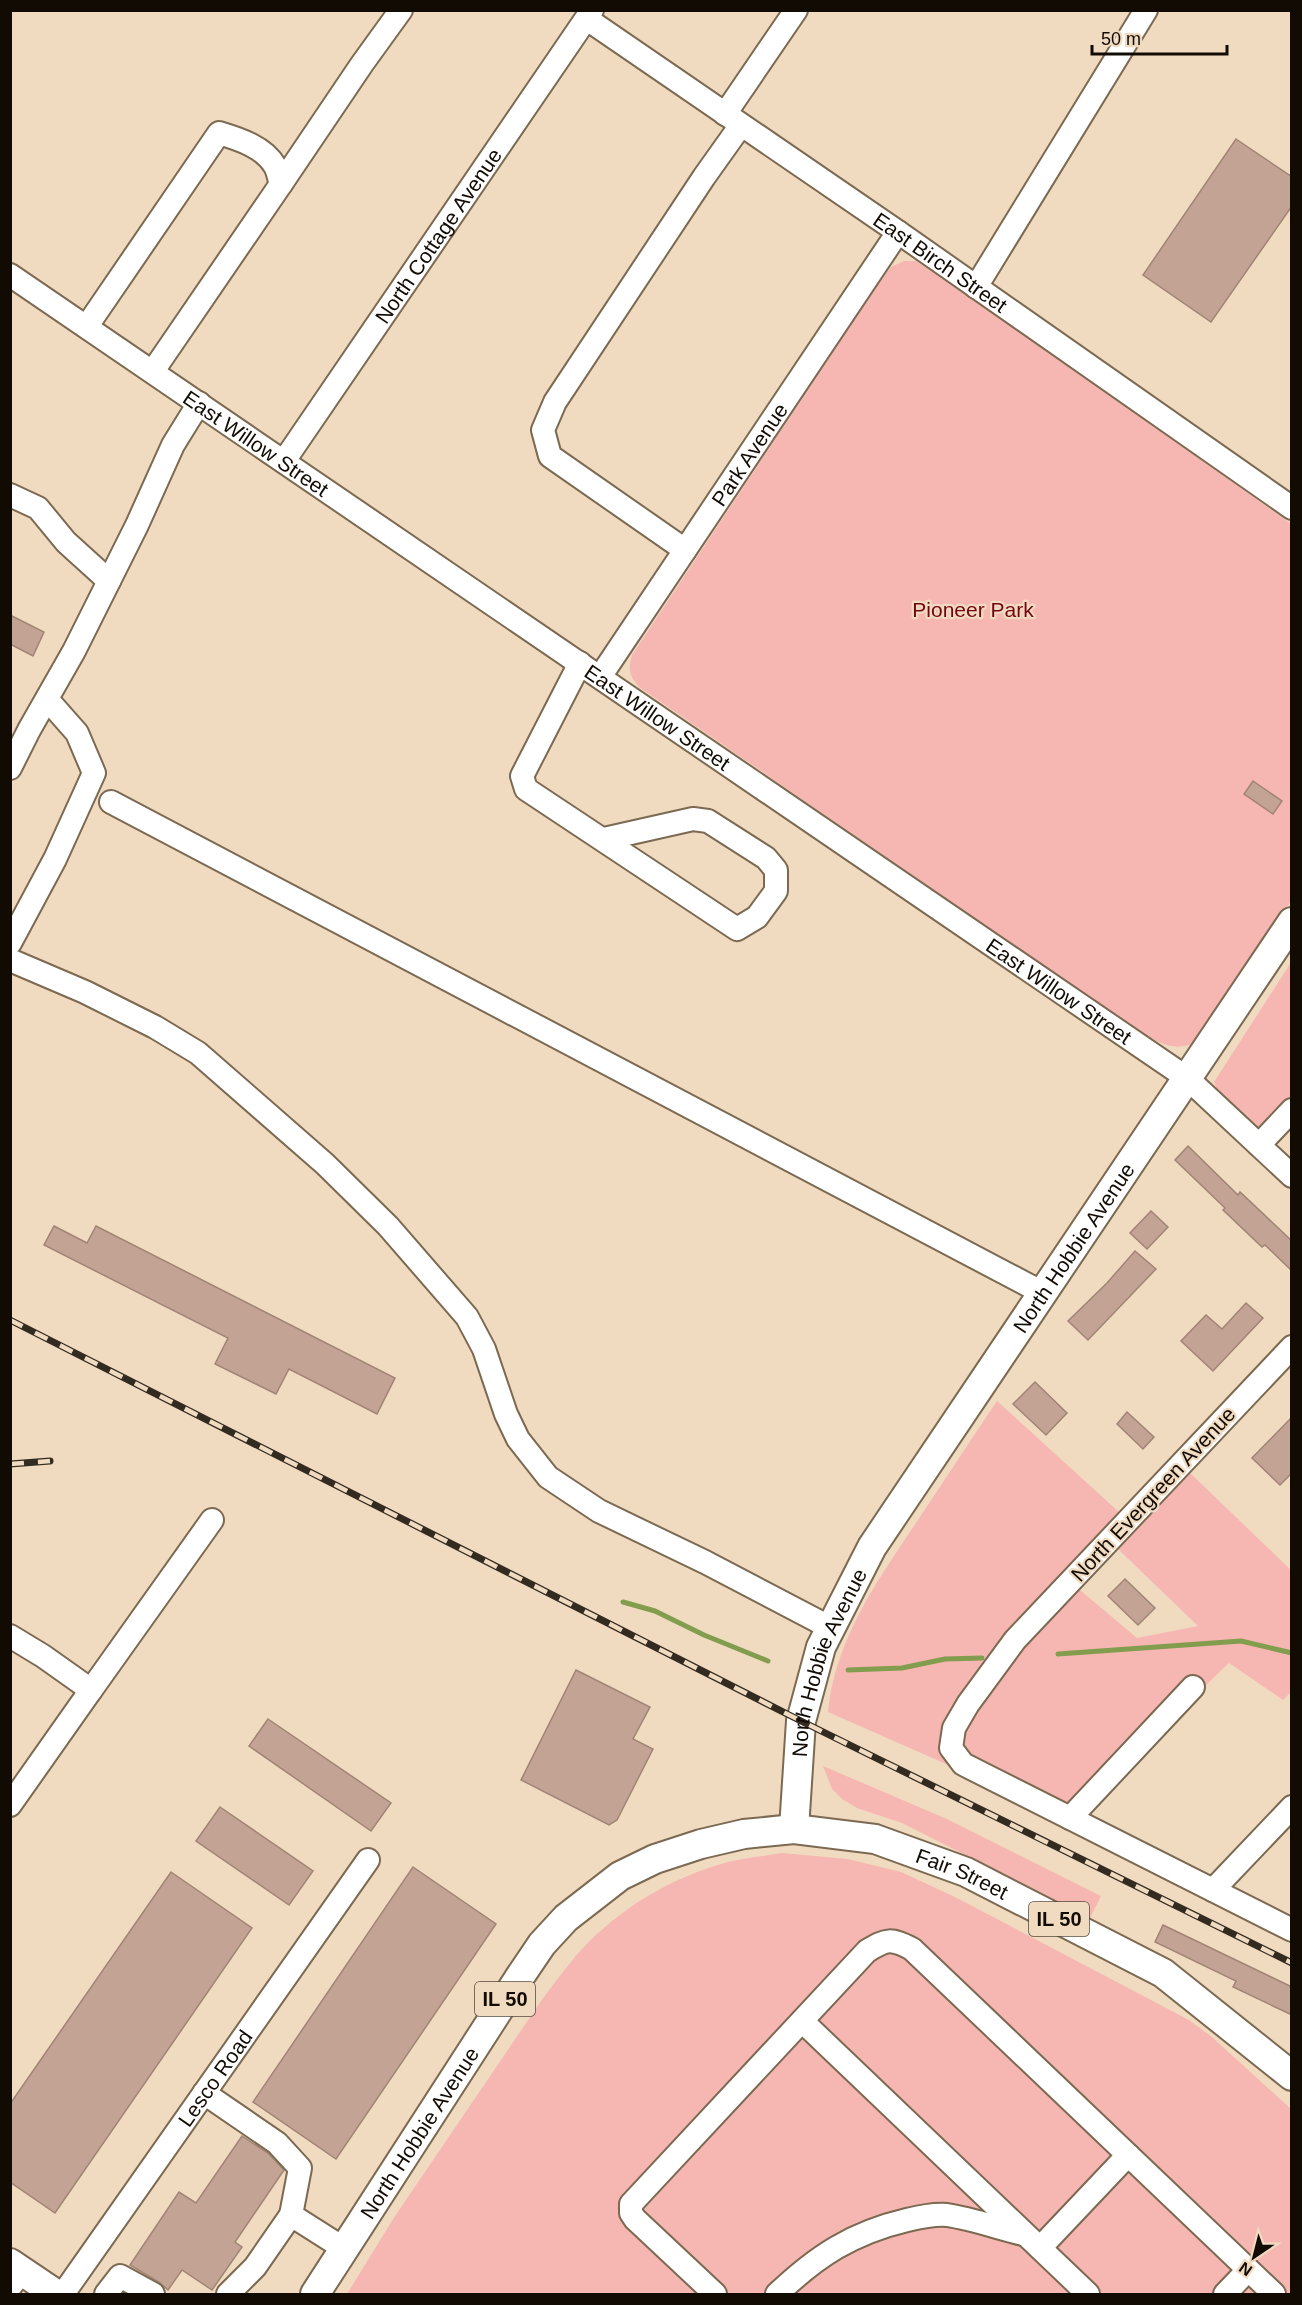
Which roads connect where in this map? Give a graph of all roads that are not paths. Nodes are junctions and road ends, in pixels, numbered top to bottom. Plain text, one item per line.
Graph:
1 (401, 10) edge
2 (796, 10) edge
3 (1146, 10) edge
4 (590, 15) edge
5 (733, 119) junction
6 (281, 184) junction
7 (898, 232) junction
8 (10, 275) edge
9 (976, 287) junction
10 (87, 326) junction
11 (153, 371) junction
12 (199, 403) junction
13 (284, 461) junction
14 (10, 495) edge
15 (1292, 508) edge
16 (685, 550) junction
17 (109, 581) junction
18 (580, 663) junction
19 (600, 677) junction
20 (47, 699) junction
21 (10, 768) edge
22 (111, 801) dead end
23 (603, 839) junction
24 (1292, 922) edge
25 (10, 943) edge
26 (10, 960) edge
27 (1187, 1078) junction
28 (1292, 1110) edge
29 (1259, 1145) junction
30 (1292, 1176) edge
31 (1043, 1293) junction
32 (1292, 1347) edge
33 (212, 1520) dead end
34 (831, 1628) junction
35 (10, 1636) edge
36 (1193, 1687) dead end
37 (91, 1690) junction
38 (10, 1805) edge
39 (1292, 1807) edge
40 (1070, 1818) junction
41 (794, 1829) junction
42 (368, 1860) dead end
43 (1213, 1890) junction
44 (1292, 1930) edge
45 (802, 2021) junction
46 (1292, 2076) edge
47 (204, 2093) junction
48 (1128, 2156) junction
49 (291, 2215) junction
50 (1033, 2241) junction
51 (344, 2248) junction
52 (91, 2254) junction
53 (1248, 2270) junction
54 (14, 2274) edge
55 (120, 2276) junction
56 (56, 2295) edge
57 (63, 2295) edge
58 (106, 2295) edge
59 (153, 2295) edge
60 (228, 2295) edge
61 (315, 2295) edge
62 (714, 2295) edge
63 (777, 2295) edge
64 (1088, 2295) edge
65 (1225, 2295) edge
66 (1274, 2295) edge

1 - 6 street
2 - 5 street
3 - 9 street
4 - 5 street, East Birch Street
4 - 13 street, North Cottage Avenue
5 - 7 street, East Birch Street
5 - 16 street
6 - 10 street
6 - 11 street
7 - 9 street, East Birch Street
7 - 16 street, Park Avenue
8 - 10 street, East Willow Street
9 - 15 street, East Birch Street
10 - 11 street, East Willow Street
11 - 12 street, East Willow Street
12 - 13 street, East Willow Street
12 - 17 street
13 - 18 street, East Willow Street
14 - 17 street
16 - 19 street, Park Avenue
17 - 20 street
18 - 19 street, East Willow Street
18 - 23 street
19 - 27 street, East Willow Street
20 - 21 street
20 - 25 street
22 - 31 street
23 - 23 street
24 - 27 main road, North Hobbie Avenue
26 - 34 street
27 - 29 street, East Willow Street
27 - 31 main road, North Hobbie Avenue
28 - 29 street
29 - 30 street, East Willow Street
31 - 34 main road, North Hobbie Avenue
32 - 40 street, North Evergreen Avenue
33 - 37 street
34 - 41 main road, North Hobbie Avenue
35 - 37 street
36 - 40 street
37 - 38 street
39 - 43 street
40 - 43 street
41 - 46 main road, Fair Street / IL 50
41 - 51 main road, North Hobbie Avenue / IL 50
42 - 47 street, Lesco Road
43 - 44 street
45 - 48 street
45 - 50 street
45 - 62 street
47 - 49 street
47 - 52 street, Lesco Road
48 - 50 street
48 - 53 street
49 - 51 street
49 - 60 street
50 - 63 street
50 - 64 street
51 - 61 main road, North Hobbie Avenue / IL 50
52 - 55 street
52 - 57 street, Lesco Road
53 - 65 street
53 - 66 street
54 - 56 main road
55 - 58 street
55 - 59 street

